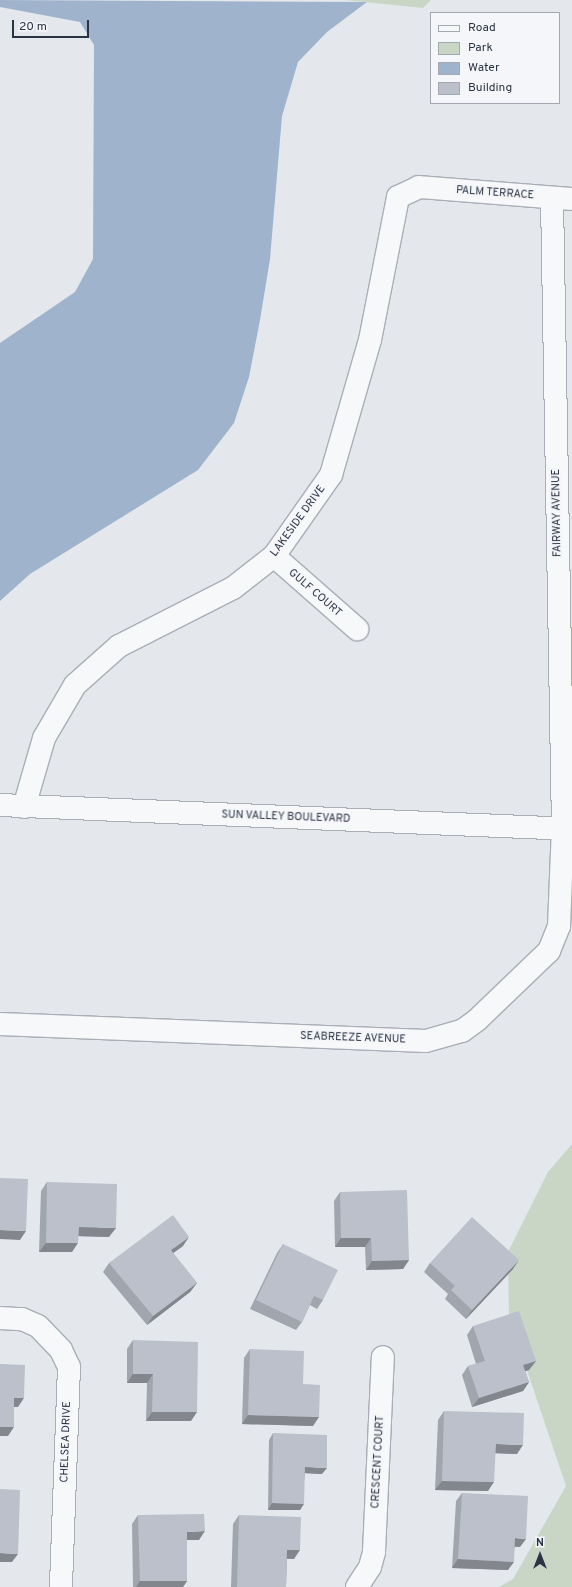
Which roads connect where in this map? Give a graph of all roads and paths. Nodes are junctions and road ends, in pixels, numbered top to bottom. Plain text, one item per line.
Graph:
1 (419, 188) joint
2 (562, 198) edge
3 (274, 556) junction
4 (357, 629) dead end
5 (0, 805) edge
6 (24, 806) junction
7 (568, 829) edge
8 (0, 1024) edge
9 (0, 1318) edge
10 (383, 1357) dead end
11 (61, 1587) edge
12 (357, 1587) edge

1 - 2 street, PALM TERRACE
1 - 3 street, LAKESIDE DRIVE
2 - 7 street, FAIRWAY AVENUE
3 - 4 street, GULF COURT
3 - 6 street, LAKESIDE DRIVE
5 - 6 street, SUN VALLEY BOULEVARD
6 - 7 street, SUN VALLEY BOULEVARD
7 - 8 street, SEABREEZE AVENUE
9 - 11 street, CHELSEA DRIVE
10 - 12 street, CRESCENT COURT

